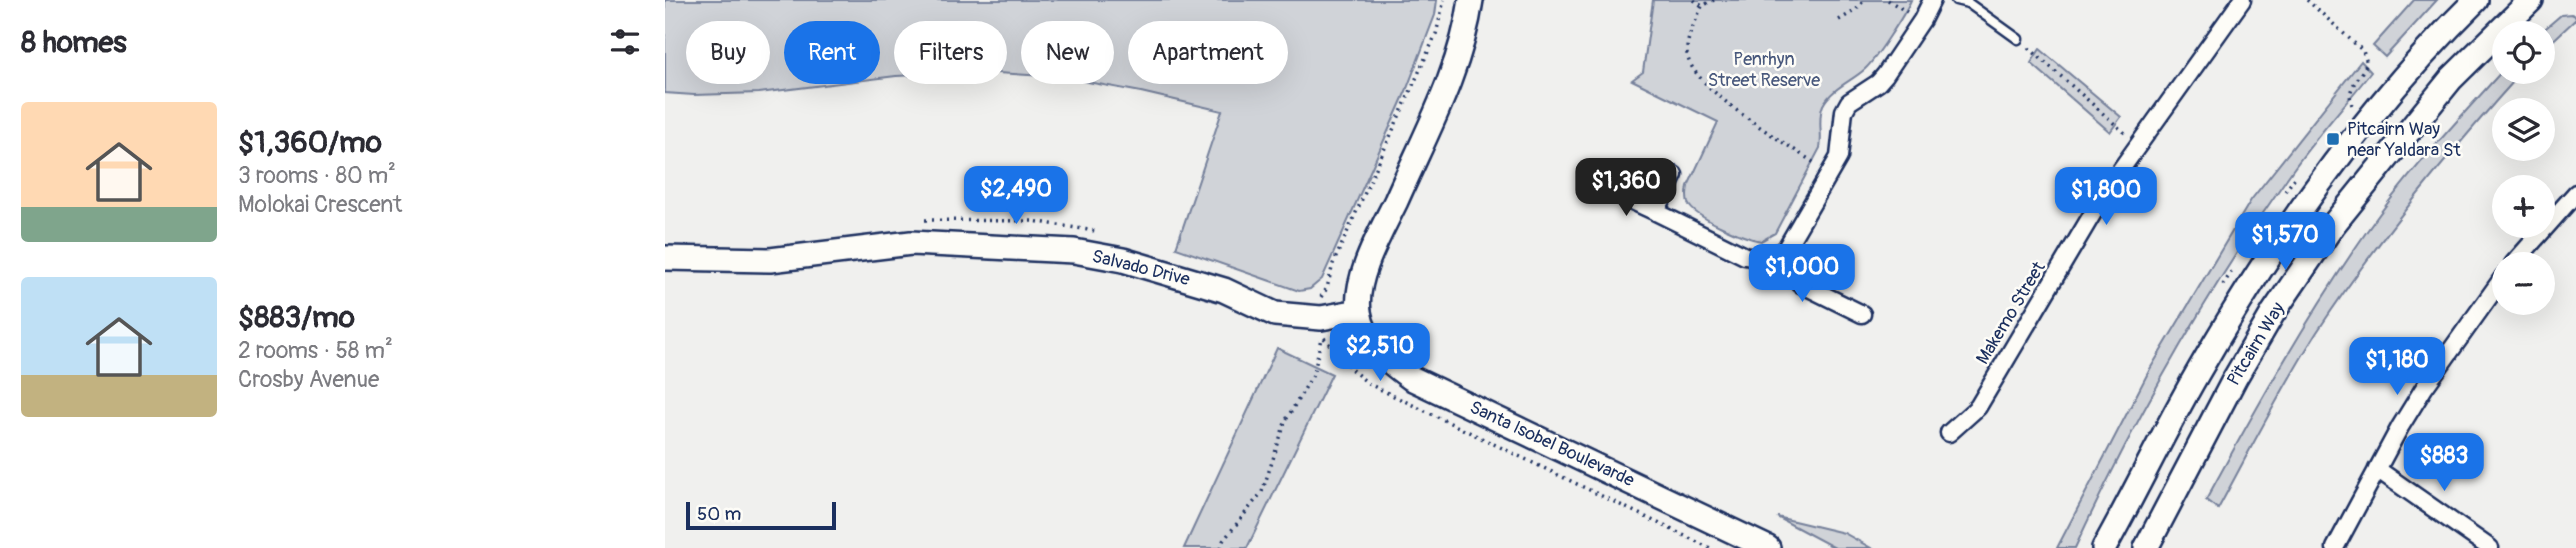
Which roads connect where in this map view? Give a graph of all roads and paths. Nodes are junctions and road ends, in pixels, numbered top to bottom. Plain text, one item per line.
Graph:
1 (1444, 0) edge
2 (1471, 0) edge
3 (1694, 0) edge
4 (1714, 0) edge
5 (1864, 0) edge
6 (1932, 0) edge
7 (1956, 0) edge
8 (2242, 0) edge
9 (2307, 0) edge
10 (2476, 0) edge
11 (2531, 0) edge
12 (1702, 6) junction
13 (1839, 20) dead end
14 (2018, 39) joint
15 (2353, 107) dead end
16 (2137, 144) junction
17 (1830, 173) junction
18 (1674, 175) dead end
19 (1611, 191) dead end
20 (2576, 193) edge
21 (1656, 212) junction
22 (2524, 252) edge
23 (1778, 254) junction
24 (665, 258) edge
25 (2492, 293) edge
26 (1359, 312) junction
27 (1862, 314) dead end
28 (1321, 318) junction
29 (1949, 433) dead end
30 (2377, 469) junction
31 (1221, 548) edge
32 (1768, 548) edge
33 (2104, 548) edge
34 (2146, 548) edge
35 (2335, 548) edge
36 (2490, 548) edge

1 - 28 path
2 - 26 street, Santa Isobel Boulevarde
3 - 12 path
4 - 12 path
5 - 13 path
6 - 17 street
7 - 14 lane
8 - 16 street, Makemo Street
9 - 15 path
10 - 33 street, Pitcairn Way
11 - 34 street, Pitcairn Way
12 - 17 path
14 - 16 path
16 - 29 street, Makemo Street
17 - 23 street
18 - 21 street
19 - 21 street
20 - 22 street
21 - 23 street
23 - 27 street
24 - 28 street, Salvado Drive
25 - 30 street
26 - 28 street, Salvado Drive
26 - 32 street, Santa Isobel Boulevarde
28 - 31 path
30 - 35 street
30 - 36 street

